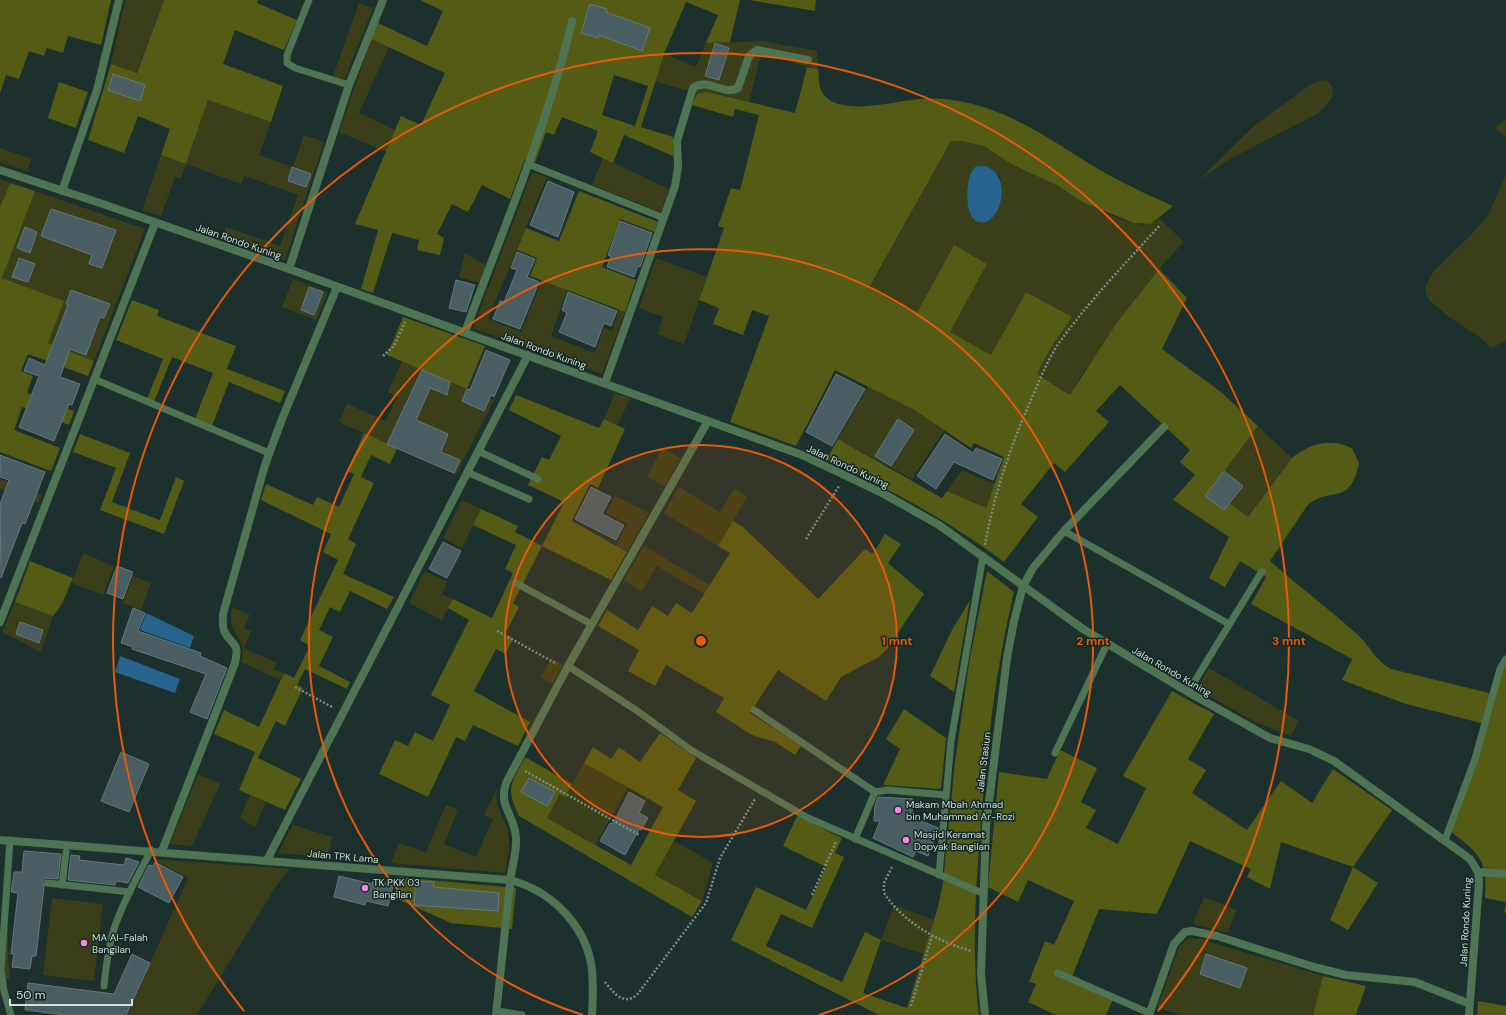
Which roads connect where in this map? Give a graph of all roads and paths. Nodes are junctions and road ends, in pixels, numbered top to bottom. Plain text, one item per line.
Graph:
1 (119, 0) edge
2 (309, 0) edge
3 (383, 0) edge
4 (572, 20) dead end
5 (808, 60) dead end
6 (349, 85) junction
7 (528, 164) junction
8 (0, 170) edge
9 (62, 190) junction
10 (664, 218) junction
11 (155, 222) junction
12 (1160, 225) dead end
13 (289, 269) junction
14 (337, 287) junction
15 (409, 312) junction
16 (465, 332) junction
17 (528, 355) junction
18 (383, 356) dead end
19 (94, 379) junction
20 (605, 383) junction
21 (708, 421) junction
22 (1164, 427) dead end
23 (478, 451) junction
24 (269, 453) junction
25 (467, 472) junction
26 (845, 475) junction
27 (538, 479) dead end
28 (529, 499) dead end
29 (1064, 531) junction
30 (806, 539) dead end
31 (983, 556) junction
32 (1262, 571) dead end
33 (516, 583) dead end
34 (1023, 586) junction
35 (0, 622) edge
36 (591, 624) junction
37 (1229, 624) junction
38 (497, 631) dead end
39 (1107, 644) junction
40 (1506, 659) edge
41 (567, 668) junction
42 (295, 687) dead end
43 (1188, 692) junction
44 (754, 710) dead end
45 (343, 712) junction
46 (1055, 753) dead end
47 (514, 765) junction
48 (760, 790) junction
49 (875, 792) junction
50 (946, 794) junction
51 (840, 833) junction
52 (639, 835) dead end
53 (855, 839) junction
54 (0, 840) edge
55 (10, 840) junction
56 (1445, 840) junction
57 (151, 850) junction
58 (162, 851) junction
59 (66, 852) dead end
60 (897, 858) junction
61 (267, 860) junction
62 (1478, 872) junction
63 (1506, 874) edge
64 (939, 875) junction
65 (510, 880) junction
66 (47, 883) dead end
67 (62, 885) junction
68 (130, 892) junction
69 (982, 893) junction
70 (812, 895) dead end
71 (932, 936) junction
72 (981, 954) junction
73 (1058, 973) dead end
74 (604, 981) dead end
75 (104, 986) dead end
76 (1470, 1004) junction
77 (911, 1006) dead end
78 (497, 1013) edge
79 (1149, 1014) edge
80 (12, 1015) edge
81 (522, 1015) edge
82 (592, 1015) edge
83 (985, 1015) edge
84 (1469, 1015) edge

1 - 9 street
2 - 6 lane
3 - 6 street
4 - 7 street
5 - 10 street
6 - 13 street
7 - 10 lane
7 - 16 street
8 - 9 street, Jalan Rondo Kuning
9 - 11 street, Jalan Rondo Kuning
10 - 20 street
11 - 13 street, Jalan Rondo Kuning
11 - 19 street
12 - 31 path
13 - 14 street, Jalan Rondo Kuning
14 - 15 street, Jalan Rondo Kuning
14 - 24 street
15 - 16 street, Jalan Rondo Kuning
15 - 18 path
16 - 17 street, Jalan Rondo Kuning
17 - 20 street, Jalan Rondo Kuning
17 - 23 street
19 - 24 lane
19 - 35 street
20 - 21 street, Jalan Rondo Kuning
21 - 26 street, Jalan Rondo Kuning
21 - 36 street
22 - 29 street, Jalan Stasiun
23 - 25 street
23 - 27 lane
24 - 58 street
25 - 28 lane
25 - 45 street
26 - 30 path
26 - 31 street, Jalan Rondo Kuning
29 - 34 street, Jalan Stasiun
29 - 37 lane
31 - 34 street, Jalan Rondo Kuning
31 - 50 lane
32 - 37 lane
33 - 36 lane
34 - 39 street, Jalan Rondo Kuning
34 - 69 street, Jalan Stasiun
36 - 41 street
37 - 43 lane
38 - 41 path
39 - 43 street, Jalan Rondo Kuning
39 - 46 lane
40 - 56 lane
41 - 47 street
41 - 48 lane
42 - 45 path
43 - 56 street, Jalan Rondo Kuning
44 - 49 lane
45 - 61 street
47 - 52 path
47 - 65 street
48 - 51 lane
48 - 74 path
49 - 50 lane
49 - 53 lane
50 - 64 lane
51 - 53 lane
51 - 70 path
53 - 60 lane
54 - 55 street, Jalan TPK Lama
55 - 57 street, Jalan TPK Lama
55 - 80 lane
56 - 62 street, Jalan Rondo Kuning
57 - 58 street, Jalan TPK Lama
57 - 68 lane
58 - 61 street, Jalan TPK Lama
59 - 67 lane
60 - 64 lane
60 - 71 path
61 - 65 street, Jalan TPK Lama
62 - 63 street
62 - 76 street, Jalan Rondo Kuning
64 - 69 lane
65 - 78 street
65 - 82 street, Jalan TPK Lama
66 - 67 lane
67 - 68 lane
68 - 75 lane
69 - 72 street, Jalan Stasiun
71 - 72 path
71 - 77 path
72 - 83 street, Jalan Stasiun
73 - 79 lane
76 - 79 street
76 - 84 street, Jalan Rondo Kuning
78 - 81 lane

